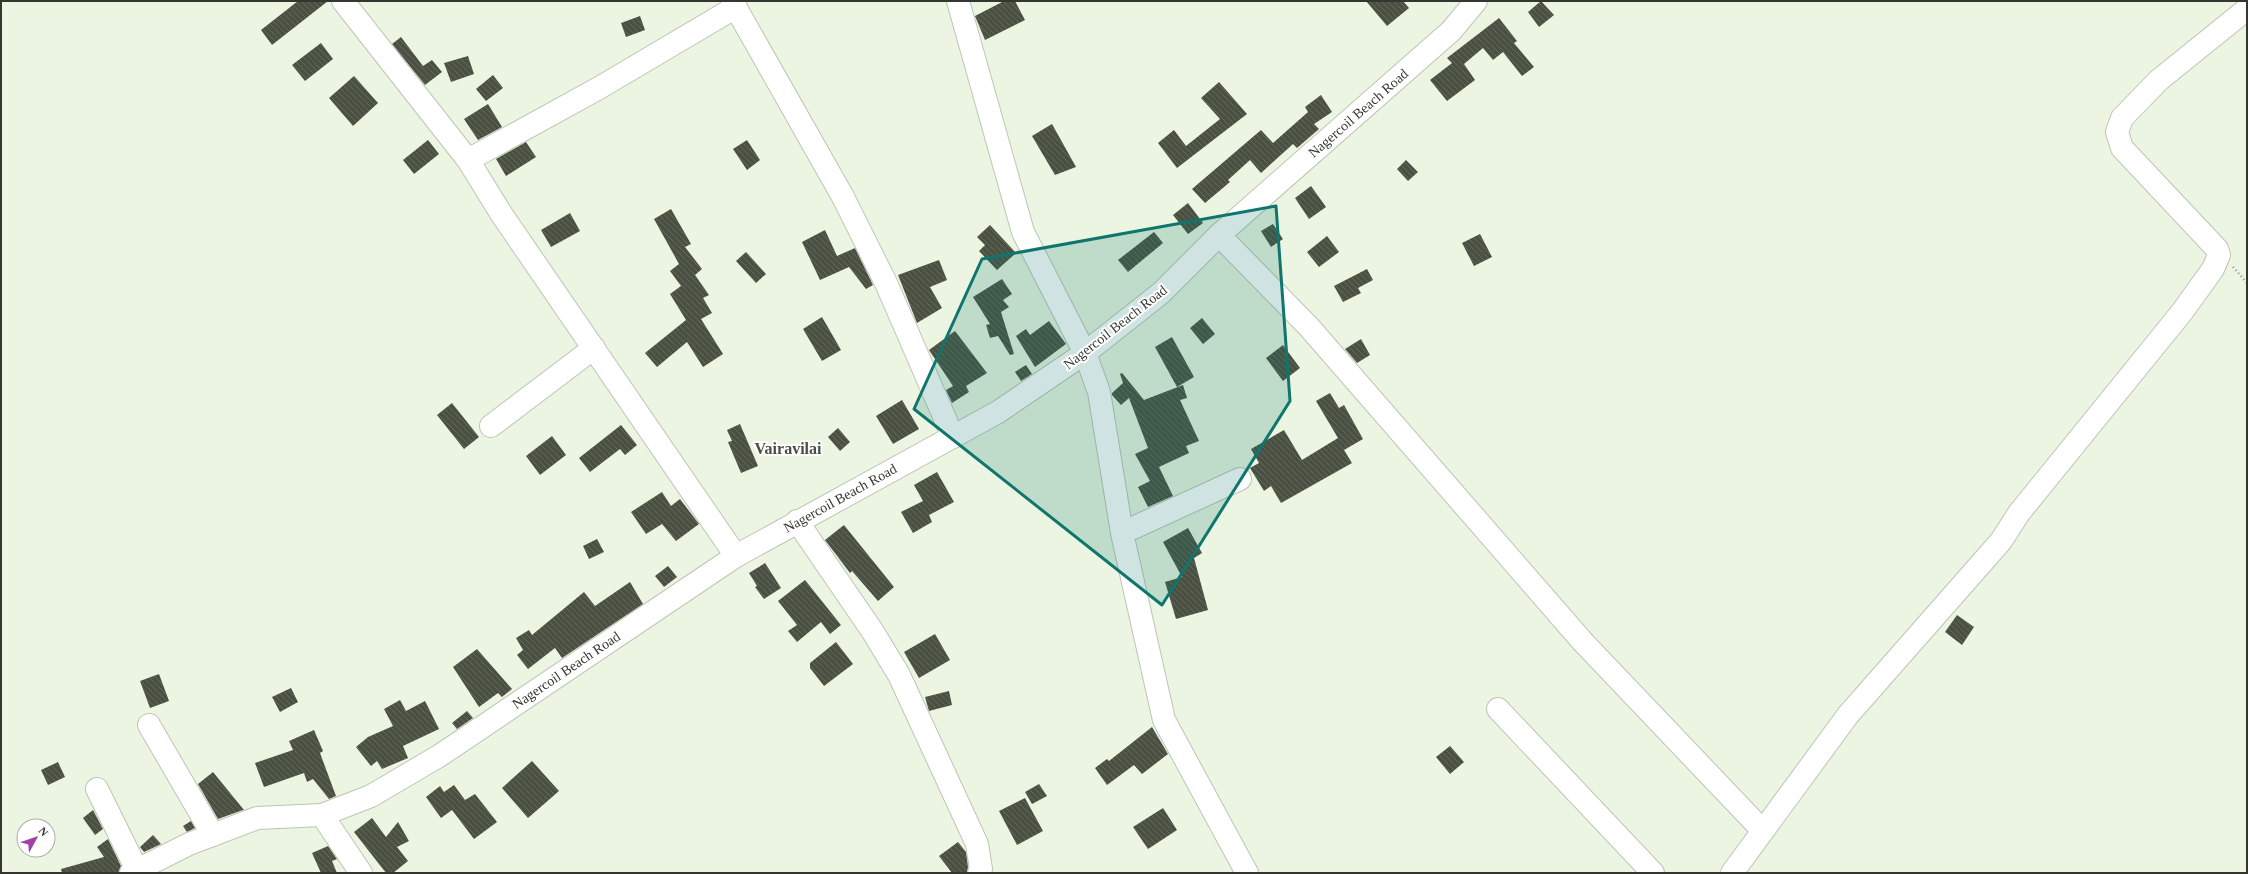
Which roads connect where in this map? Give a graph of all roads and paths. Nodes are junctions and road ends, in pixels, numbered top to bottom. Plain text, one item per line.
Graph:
1 (343, 1) edge
2 (958, 1) edge
3 (1476, 1) edge
4 (734, 4) edge
5 (2247, 9) edge
6 (468, 160) junction
7 (1219, 235) junction
8 (594, 348) junction
9 (1085, 353) junction
10 (491, 426) dead end
11 (953, 437) junction
12 (1240, 479) dead end
13 (797, 521) junction
14 (1122, 533) junction
15 (736, 556) junction
16 (1498, 709) dead end
17 (149, 725) dead end
18 (97, 789) dead end
19 (322, 815) junction
20 (1762, 831) junction
21 (213, 835) junction
22 (134, 871) edge
23 (362, 873) edge
24 (979, 873) edge
25 (1247, 873) edge
26 (1653, 873) edge
27 (1732, 873) edge

1 - 6 street
2 - 9 street
3 - 7 street, Nagercoil Beach Road
4 - 6 street
4 - 11 street
5 - 20 street
6 - 8 street
7 - 9 street, Nagercoil Beach Road
7 - 20 street
8 - 10 street
8 - 15 street
9 - 11 street, Nagercoil Beach Road
9 - 14 street
11 - 13 street, Nagercoil Beach Road
12 - 14 street
13 - 15 street, Nagercoil Beach Road
13 - 24 street
14 - 25 street
15 - 19 street, Nagercoil Beach Road
16 - 26 street
17 - 21 street
18 - 22 street
19 - 21 street, Nagercoil Beach Road
19 - 23 street
20 - 27 street
21 - 22 street, Nagercoil Beach Road

